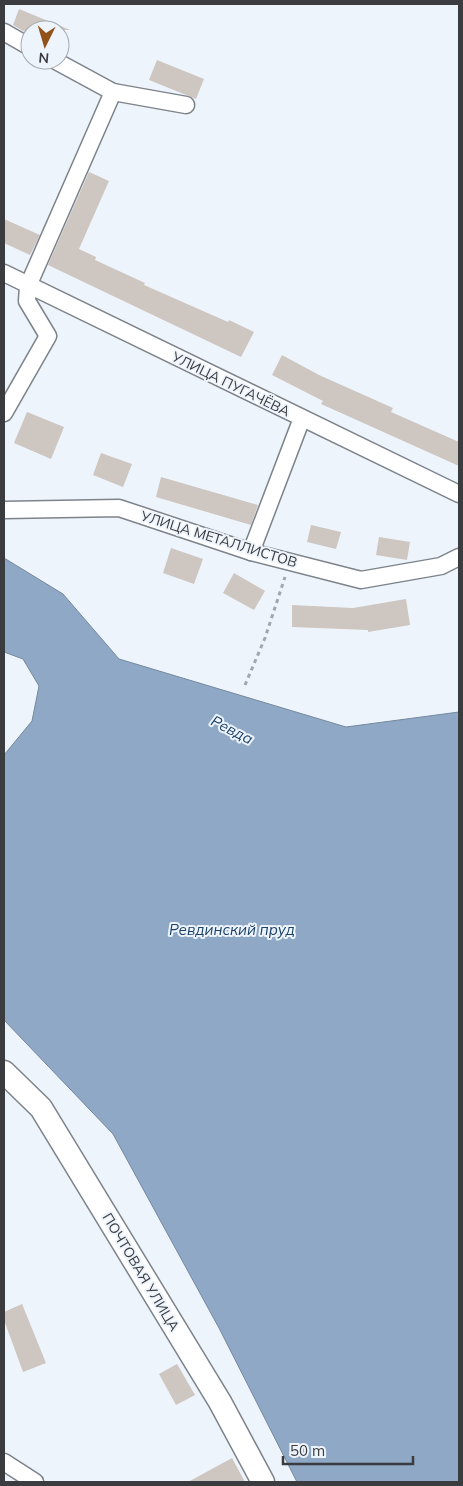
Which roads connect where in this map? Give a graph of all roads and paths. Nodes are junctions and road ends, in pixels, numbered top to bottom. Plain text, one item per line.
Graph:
1 (4, 32) edge
2 (20, 41) edge
3 (70, 69) edge
4 (113, 92) junction
5 (186, 105) dead end
6 (4, 273) edge
7 (28, 286) junction
8 (4, 414) edge
9 (302, 418) junction
10 (459, 494) edge
11 (4, 510) edge
12 (251, 552) junction
13 (459, 557) edge
14 (290, 562) junction
15 (245, 685) dead end
16 (4, 1072) edge
17 (4, 1462) edge
18 (35, 1482) edge
19 (262, 1482) edge

1 - 2 street
3 - 4 street
4 - 5 street
4 - 7 street
6 - 7 street, УЛИЦА ПУГАЧЁВА
7 - 8 street
7 - 9 street, УЛИЦА ПУГАЧЁВА
9 - 10 street, УЛИЦА ПУГАЧЁВА
9 - 12 street
11 - 12 street, УЛИЦА МЕТАЛЛИСТОВ
12 - 14 street, УЛИЦА МЕТАЛЛИСТОВ
13 - 14 street, УЛИЦА МЕТАЛЛИСТОВ
14 - 15 path
16 - 19 street, ПОЧТОВАЯ УЛИЦА
17 - 18 street

